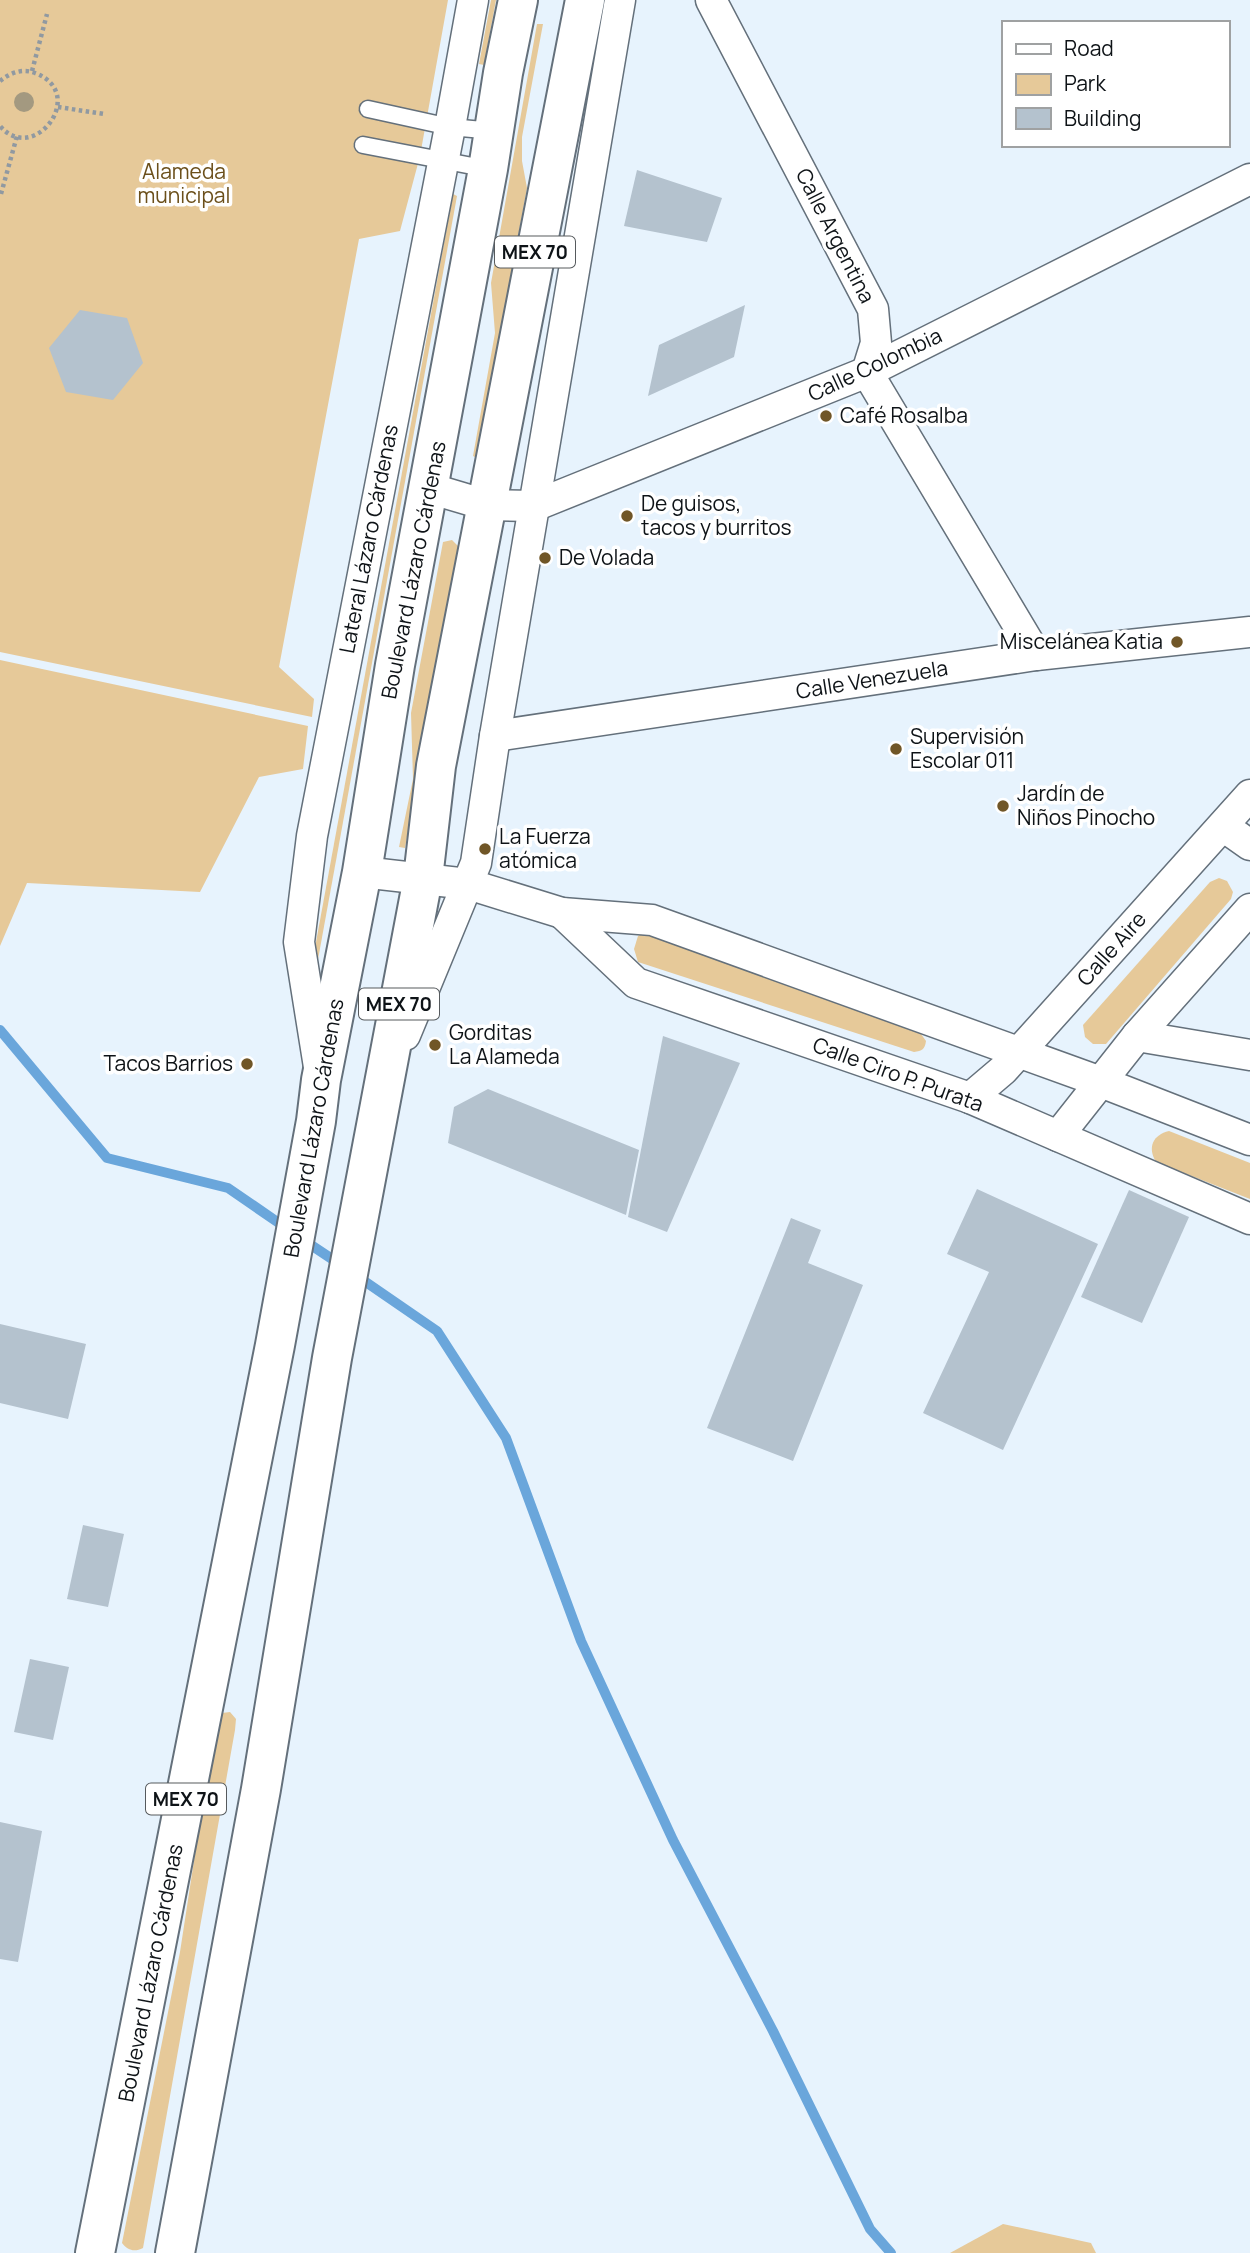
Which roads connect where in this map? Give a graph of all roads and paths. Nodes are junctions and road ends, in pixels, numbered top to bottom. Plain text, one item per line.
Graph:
1 (473, 0) edge
2 (518, 0) edge
3 (584, 0) edge
4 (620, 0) edge
5 (712, 0) edge
6 (47, 14) dead end
7 (32, 71) junction
8 (0, 81) edge
9 (58, 107) junction
10 (368, 108) dead end
11 (104, 114) dead end
12 (0, 125) edge
13 (450, 127) junction
14 (494, 131) junction
15 (17, 136) junction
16 (363, 145) dead end
17 (442, 162) junction
18 (488, 169) junction
19 (1250, 179) edge
20 (1, 194) edge
21 (867, 372) junction
22 (429, 488) junction
23 (486, 505) junction
24 (534, 506) junction
25 (1250, 632) edge
26 (1036, 655) junction
27 (495, 736) junction
28 (1250, 795) edge
29 (1223, 826) junction
30 (1250, 845) edge
31 (362, 872) junction
32 (423, 878) junction
33 (468, 884) junction
34 (1250, 909) edge
35 (562, 913) junction
36 (1138, 1036) junction
37 (1019, 1052) junction
38 (1250, 1055) edge
39 (321, 1080) junction
40 (1101, 1082) junction
41 (384, 1084) junction
42 (970, 1098) junction
43 (1058, 1136) junction
44 (1250, 1140) edge
45 (1250, 1219) edge
46 (275, 1345) junction
47 (332, 1358) junction
48 (95, 2253) edge
49 (175, 2253) edge

1 - 13 street, Lateral Lázaro Cárdenas
2 - 14 main road, Boulevard Lázaro Cárdenas / MEX 70
3 - 23 main road, MEX 70
4 - 24 street
5 - 21 street, Calle Argentina
6 - 7 path
7 - 8 path
7 - 9 path
9 - 11 path
9 - 15 path
10 - 13 lane
12 - 15 path
13 - 14 lane
13 - 17 street, Lateral Lázaro Cárdenas
14 - 18 main road, Boulevard Lázaro Cárdenas / MEX 70
15 - 20 path
16 - 17 lane
17 - 18 lane
17 - 39 street, Lateral Lázaro Cárdenas
18 - 22 main road, Boulevard Lázaro Cárdenas / MEX 70
19 - 21 street, Calle Colombia
21 - 24 street, Calle Colombia
21 - 26 street
22 - 23 street, Calle Colombia
22 - 31 main road, Boulevard Lázaro Cárdenas / MEX 70
23 - 24 street, Calle Colombia
23 - 32 main road, MEX 70
24 - 27 street
25 - 26 street, Calle Venezuela
26 - 27 street, Calle Venezuela
27 - 33 street
28 - 29 street, Calle Aire
29 - 30 street
29 - 37 street, Calle Aire
31 - 32 street, Calle Ciro P. Purata
31 - 39 main road, Boulevard Lázaro Cárdenas / MEX 70
32 - 33 street, Calle Ciro P. Purata
32 - 41 main road, MEX 70
33 - 35 street, Calle Ciro P. Purata
33 - 41 street
34 - 36 street
35 - 37 street, Calle Ciro P. Purata
35 - 42 street, Calle Ciro P. Purata
36 - 38 street
36 - 40 street
37 - 40 street, Calle Ciro P. Purata
37 - 42 street, Calle Aire
39 - 46 main road, Boulevard Lázaro Cárdenas / MEX 70
40 - 43 street
40 - 44 street, Calle Ciro P. Purata
41 - 47 main road, MEX 70
42 - 43 street, Calle Ciro P. Purata
43 - 45 street, Calle Ciro P. Purata
46 - 47 main road
46 - 48 main road, Boulevard Lázaro Cárdenas / MEX 70
47 - 49 main road, MEX 70

